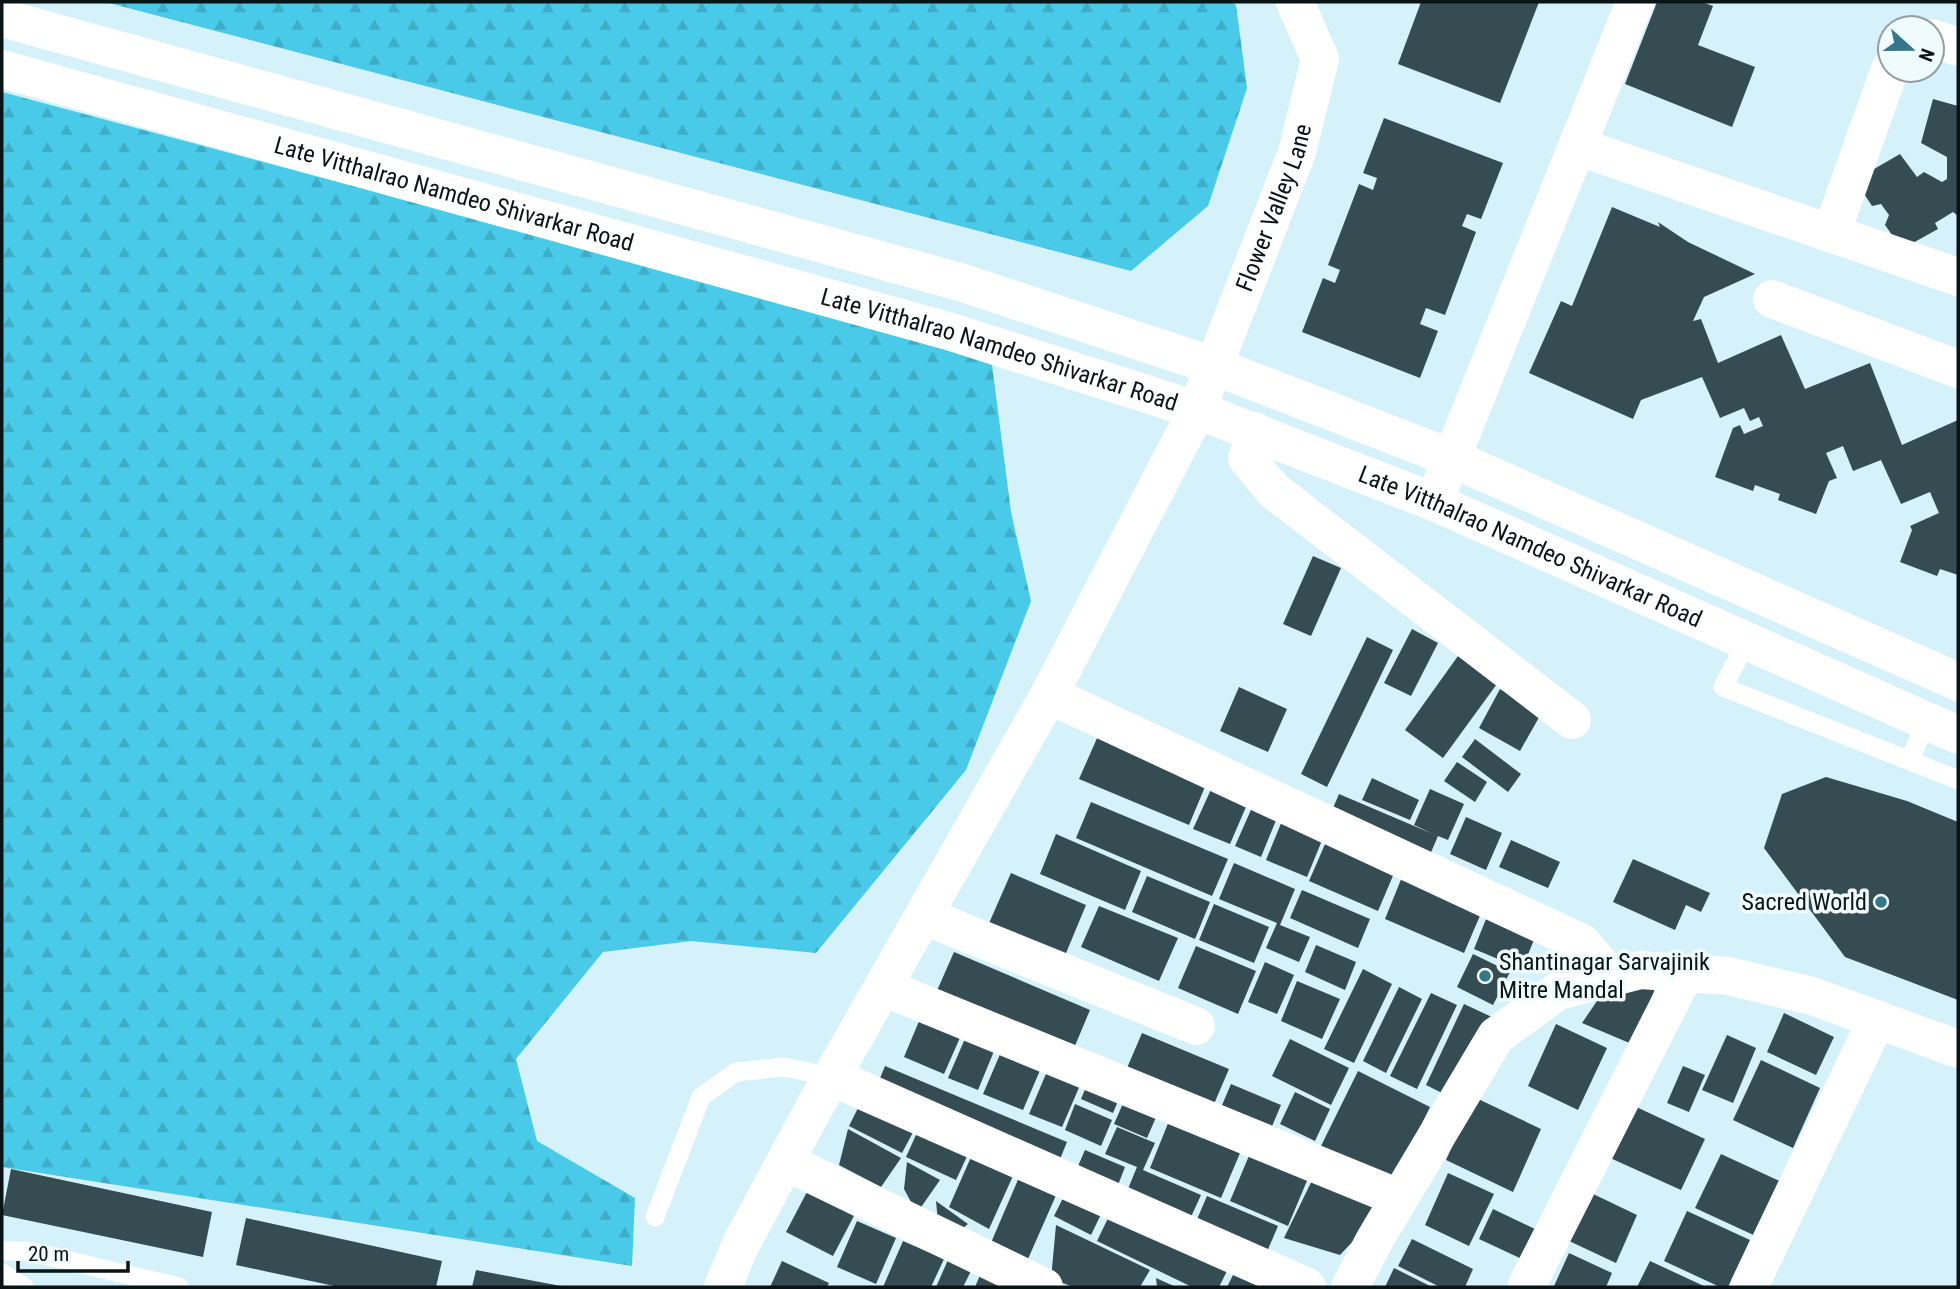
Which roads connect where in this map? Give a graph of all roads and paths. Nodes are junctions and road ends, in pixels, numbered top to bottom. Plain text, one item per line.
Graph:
1 (1295, 2) edge
2 (1635, 2) edge
3 (2, 18) edge
4 (2, 69) edge
5 (1885, 84) edge
6 (1579, 147) junction
7 (1831, 234) junction
8 (1958, 277) edge
9 (1772, 299) dead end
10 (1214, 366) junction
11 (1958, 369) edge
12 (1197, 410) junction
13 (1255, 431) junction
14 (1451, 458) junction
15 (1434, 502) junction
16 (1747, 641) junction
17 (1958, 682) edge
18 (1049, 695) junction
19 (1572, 720) dead end
20 (1943, 728) edge
21 (1910, 759) junction
22 (1958, 780) edge
23 (923, 916) junction
24 (1685, 973) junction
25 (1611, 977) junction
26 (883, 988) junction
27 (1877, 1019) junction
28 (1196, 1026) dead end
29 (1958, 1049) edge
30 (832, 1077) junction
31 (786, 1162) junction
32 (1399, 1198) junction
33 (655, 1217) dead end
34 (2, 1251) edge
35 (2, 1273) edge
36 (24, 1287) edge
37 (179, 1287) edge
38 (723, 1287) edge
39 (1044, 1287) edge
40 (1307, 1287) edge
41 (1350, 1287) edge
42 (1526, 1287) edge
43 (1749, 1287) edge

1 - 10 street, Flower Valley Lane
2 - 6 street
3 - 10 street, Late Vitthalrao Namdeo Shivarkar Road
4 - 12 street, Late Vitthalrao Namdeo Shivarkar Road
5 - 7 street
6 - 7 street
6 - 14 street
7 - 8 street
9 - 11 street
10 - 12 street, Flower Valley Lane
10 - 14 street, Late Vitthalrao Namdeo Shivarkar Road
12 - 13 street, Late Vitthalrao Namdeo Shivarkar Road
12 - 18 street, Flower Valley Lane
13 - 15 street, Late Vitthalrao Namdeo Shivarkar Road
13 - 19 street
14 - 15 street
14 - 17 street, Late Vitthalrao Namdeo Shivarkar Road
15 - 16 street, Late Vitthalrao Namdeo Shivarkar Road
16 - 20 street, Late Vitthalrao Namdeo Shivarkar Road
16 - 21 lane
18 - 23 street, Flower Valley Lane
18 - 25 street
20 - 21 lane
21 - 22 lane
23 - 26 street, Flower Valley Lane
23 - 28 street
24 - 25 street
24 - 27 street
24 - 42 street
25 - 32 street
26 - 30 street, Flower Valley Lane
26 - 32 street
27 - 29 street
27 - 43 street
30 - 31 street, Flower Valley Lane
30 - 33 lane
30 - 40 street
31 - 38 street, Flower Valley Lane
31 - 39 street
32 - 41 street
34 - 37 lane
35 - 36 lane

